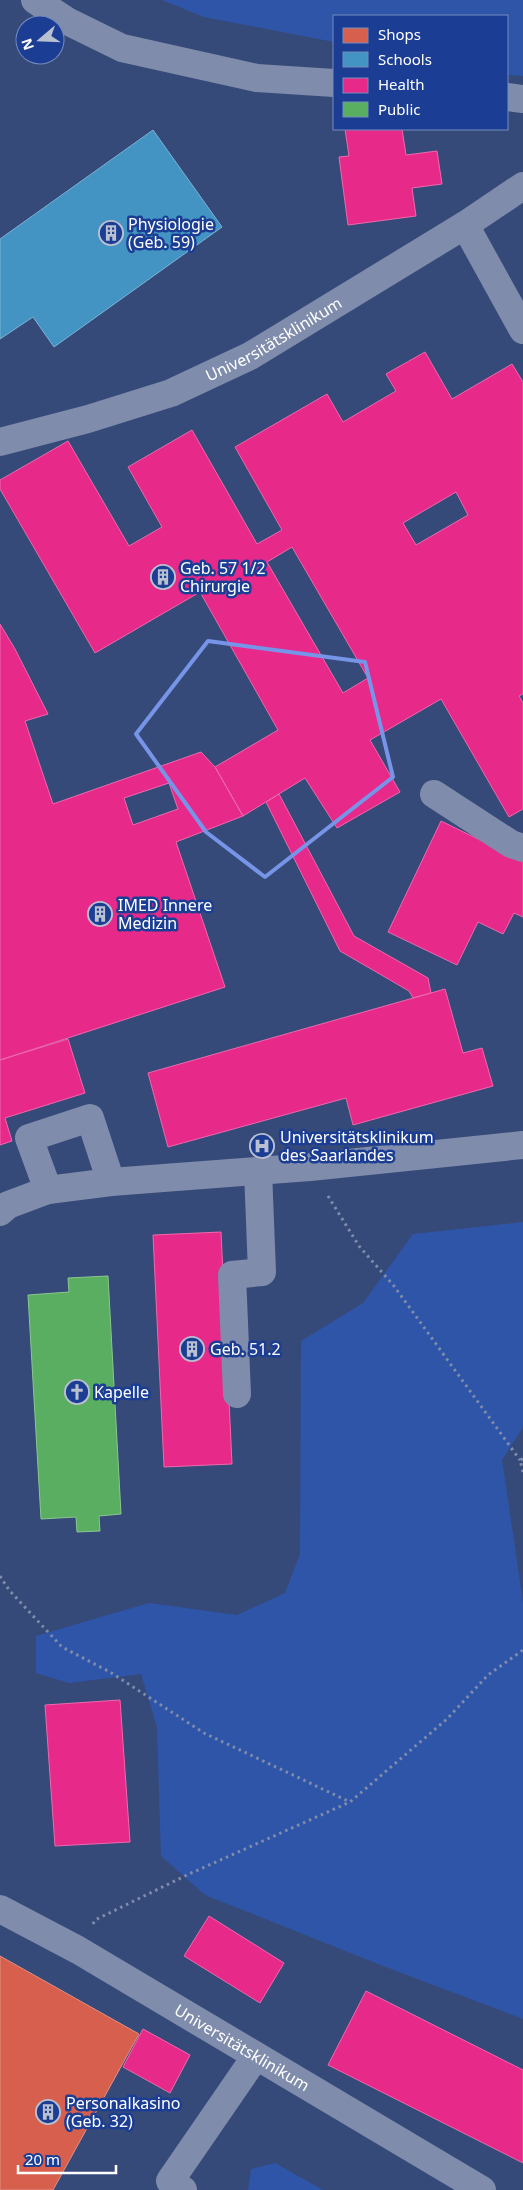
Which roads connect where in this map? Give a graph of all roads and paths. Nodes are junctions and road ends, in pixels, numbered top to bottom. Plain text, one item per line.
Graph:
1 (35, 0) edge
2 (333, 83) edge
3 (508, 97) edge
4 (523, 99) edge
5 (523, 186) edge
6 (465, 225) junction
7 (523, 330) edge
8 (0, 442) edge
9 (434, 794) dead end
10 (523, 848) edge
11 (523, 1145) edge
12 (310, 1167) junction
13 (258, 1171) junction
14 (111, 1182) junction
15 (48, 1190) junction
16 (0, 1212) edge
17 (237, 1394) dead end
18 (522, 1459) edge
19 (523, 1472) edge
20 (0, 1576) edge
21 (523, 1650) edge
22 (350, 1802) junction
23 (0, 1909) edge
24 (95, 1920) dead end
25 (256, 2056) junction
26 (183, 2190) edge
27 (482, 2190) edge

1 - 2 street
3 - 4 street
5 - 6 street, Universitätsklinikum
6 - 7 street
6 - 8 street, Universitätsklinikum
9 - 10 street
11 - 12 street
12 - 13 street
12 - 18 path
13 - 14 street
13 - 17 street
14 - 15 street
14 - 15 street
15 - 16 street
18 - 19 path
20 - 22 path
21 - 22 path
22 - 24 path
23 - 25 street, Universitätsklinikum
25 - 26 street
25 - 27 street, Universitätsklinikum

